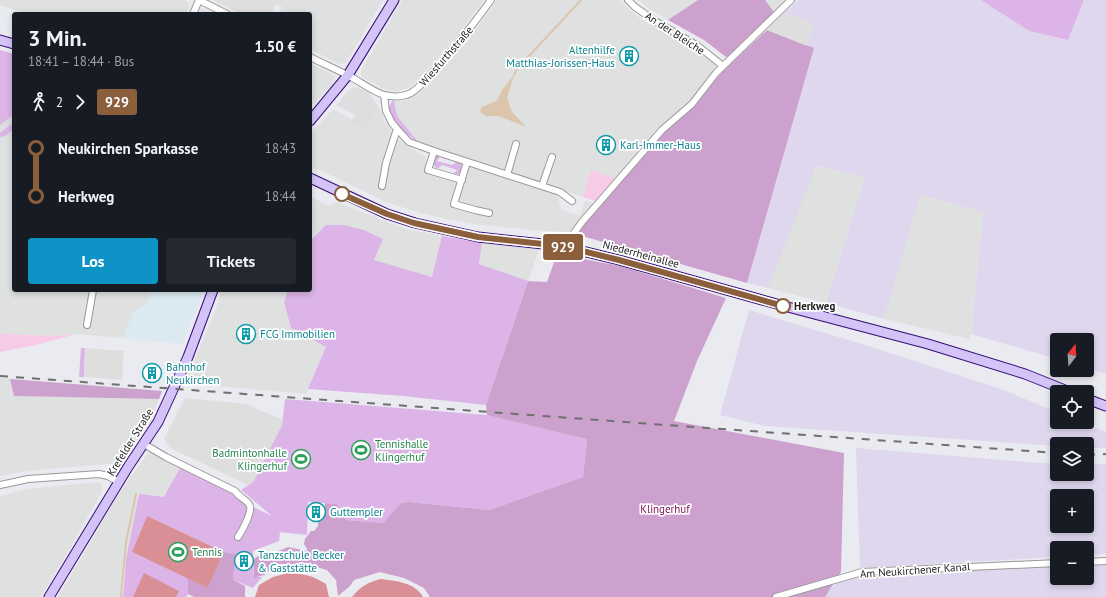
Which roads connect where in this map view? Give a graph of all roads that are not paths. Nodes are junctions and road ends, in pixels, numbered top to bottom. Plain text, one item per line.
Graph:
1 (199, 0) edge
2 (394, 0) edge
3 (491, 0) edge
4 (628, 0) edge
5 (791, 0) edge
6 (194, 12) edge
7 (223, 12) edge
8 (0, 40) edge
9 (12, 43) edge
10 (312, 58) edge
11 (723, 66) junction
12 (348, 76) junction
13 (384, 95) junction
14 (312, 119) edge
15 (397, 130) junction
16 (516, 144) dead end
17 (434, 151) junction
18 (552, 157) dead end
19 (467, 162) junction
20 (507, 175) junction
21 (312, 179) edge
22 (462, 180) junction
23 (382, 186) dead end
24 (542, 186) junction
25 (572, 201) dead end
26 (489, 213) dead end
27 (570, 248) junction
28 (93, 292) edge
29 (212, 292) edge
30 (87, 325) dead end
31 (1052, 385) edge
32 (1094, 402) edge
33 (1106, 406) edge
34 (144, 444) junction
35 (119, 482) junction
36 (0, 485) edge
37 (238, 537) dead end
38 (1106, 561) edge
39 (1094, 562) edge
40 (1050, 563) edge
41 (49, 597) edge
42 (776, 597) edge

1 - 6 street
1 - 7 street
2 - 12 main road
3 - 13 street, Wiesfurthstraße
4 - 11 street, An der Bleiche
5 - 11 street
8 - 9 main road
10 - 12 street, Wiesfurthstraße
11 - 27 street
12 - 13 street, Wiesfurthstraße
12 - 14 main road
13 - 15 street
15 - 17 street
15 - 23 street
16 - 20 street
17 - 19 street
17 - 22 street
18 - 24 street
19 - 20 street
19 - 22 street
20 - 24 street
21 - 27 main road, Niederrheinallee
22 - 26 street
24 - 25 street
27 - 31 main road, Niederrheinallee
28 - 30 street
29 - 34 main road, Krefelder Straße
32 - 33 main road
34 - 35 main road, Krefelder Straße
34 - 37 street
35 - 36 street
35 - 41 main road, Krefelder Straße
38 - 39 street
40 - 42 street, Am Neukirchener Kanal

